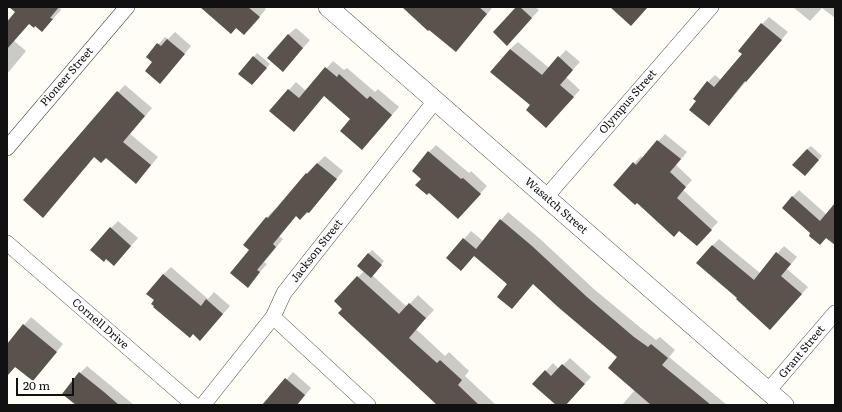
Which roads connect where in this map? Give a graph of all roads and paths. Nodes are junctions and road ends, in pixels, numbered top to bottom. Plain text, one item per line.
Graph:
1 (127, 7) edge
2 (328, 7) edge
3 (711, 7) edge
4 (435, 100) junction
5 (7, 148) edge
6 (546, 197) junction
7 (7, 243) edge
8 (835, 313) edge
9 (273, 317) junction
10 (768, 391) junction
11 (194, 405) edge
12 (203, 405) edge
13 (368, 405) edge
14 (784, 405) edge

1 - 5 street, Pioneer Street
2 - 4 street, Wasatch Street
3 - 6 street, Olympus Street
4 - 6 street, Wasatch Street
4 - 9 street, Jackson Street
6 - 10 street, Wasatch Street
7 - 11 street, Cornell Drive
8 - 10 street, Grant Street
9 - 12 street, Jackson Street
9 - 13 street
10 - 14 street, Wasatch Street

